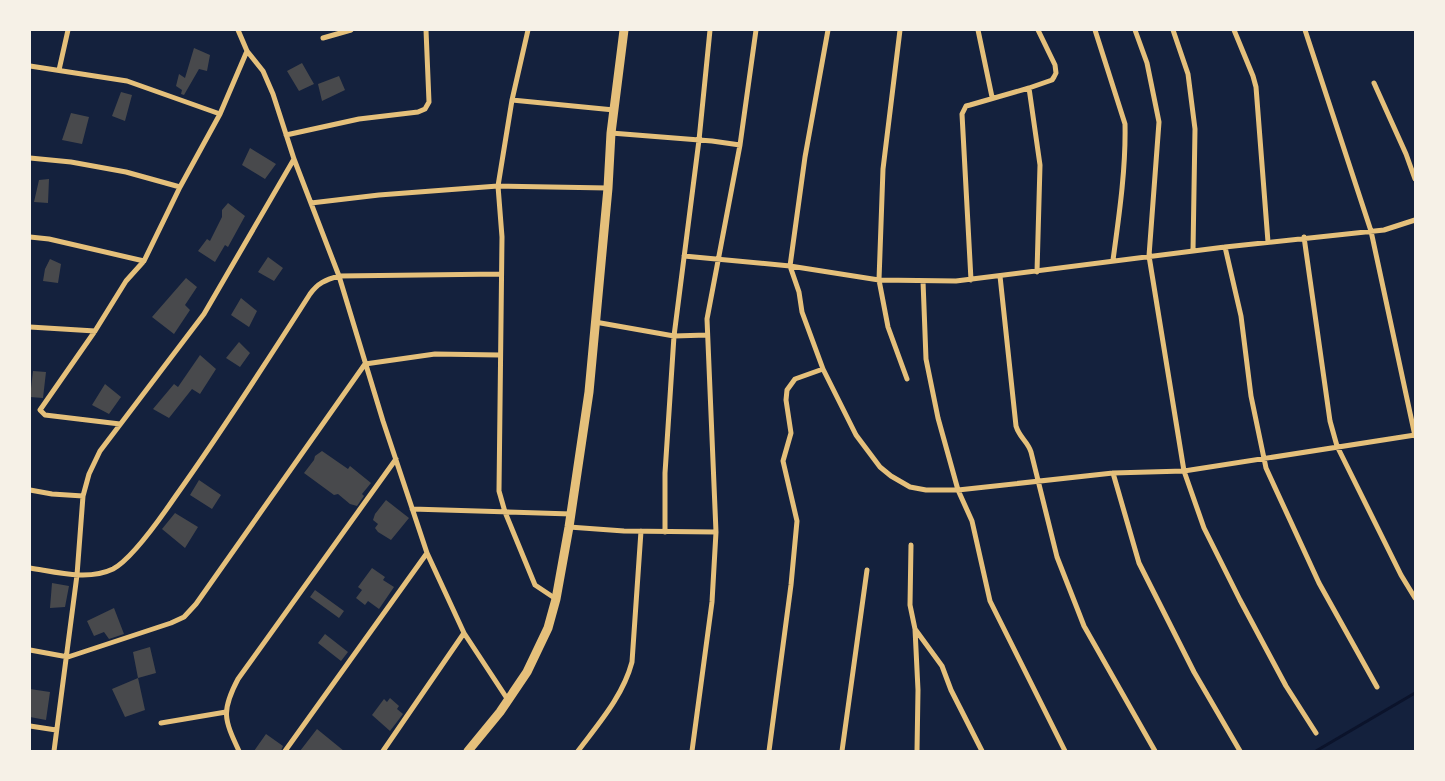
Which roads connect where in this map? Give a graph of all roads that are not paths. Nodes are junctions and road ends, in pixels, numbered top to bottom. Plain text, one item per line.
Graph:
1 (68, 30) edge
2 (238, 30) edge
3 (351, 30) edge
4 (426, 30) edge
5 (528, 30) edge
6 (624, 30) edge
7 (710, 30) edge
8 (756, 30) edge
9 (828, 30) edge
10 (900, 30) edge
11 (978, 30) edge
12 (1038, 30) edge
13 (1095, 30) edge
14 (1135, 30) edge
15 (1173, 30) edge
16 (1234, 30) edge
17 (1305, 30) edge
18 (322, 38) dead end
19 (247, 51) junction
20 (30, 66) edge
21 (59, 70) junction
22 (1374, 83) dead end
23 (1029, 88) junction
24 (992, 97) junction
25 (512, 100) junction
26 (614, 110) junction
27 (220, 114) junction
28 (611, 132) junction
29 (286, 135) junction
30 (699, 140) junction
31 (740, 146) junction
32 (30, 158) edge
33 (294, 159) junction
34 (1415, 178) edge
35 (180, 186) junction
36 (498, 186) junction
37 (608, 188) junction
38 (311, 203) junction
39 (1415, 220) edge
40 (1371, 231) junction
41 (30, 237) edge
42 (1304, 237) junction
43 (1268, 242) junction
44 (1225, 247) junction
45 (1193, 251) junction
46 (684, 256) junction
47 (1149, 256) junction
48 (719, 259) junction
49 (1113, 260) junction
50 (144, 261) junction
51 (790, 266) junction
52 (1037, 272) junction
53 (501, 274) junction
54 (339, 276) junction
55 (1000, 276) junction
56 (879, 280) junction
57 (971, 280) junction
58 (923, 281) junction
59 (596, 322) junction
60 (30, 327) edge
61 (95, 331) junction
62 (707, 334) junction
63 (674, 336) junction
64 (499, 355) junction
65 (365, 364) junction
66 (823, 369) junction
67 (906, 379) dead end
68 (120, 424) junction
69 (1415, 435) edge
70 (1337, 446) junction
71 (396, 459) junction
72 (1263, 459) junction
73 (1184, 471) junction
74 (1113, 474) junction
75 (1038, 480) junction
76 (30, 490) edge
77 (958, 490) junction
78 (83, 496) junction
79 (412, 509) junction
80 (505, 512) junction
81 (571, 514) junction
82 (569, 527) junction
83 (641, 532) junction
84 (666, 532) junction
85 (716, 532) junction
86 (911, 545) dead end
87 (427, 553) junction
88 (30, 568) edge
89 (867, 570) dead end
90 (77, 575) junction
91 (1415, 598) edge
92 (556, 599) junction
93 (915, 629) junction
94 (464, 634) junction
95 (30, 650) edge
96 (68, 657) junction
97 (1377, 688) dead end
98 (508, 701) junction
99 (226, 712) junction
100 (161, 723) dead end
101 (30, 726) edge
102 (56, 730) junction
103 (1316, 733) dead end
104 (54, 751) edge
105 (239, 751) edge
106 (285, 751) edge
107 (383, 751) edge
108 (468, 751) edge
109 (578, 751) edge
110 (692, 751) edge
111 (769, 751) edge
112 (842, 751) edge
113 (917, 751) edge
114 (982, 751) edge
115 (1065, 751) edge
116 (1155, 751) edge
117 (1240, 751) edge

1 - 21 street
2 - 19 street
3 - 18 street
4 - 29 street
5 - 25 street
6 - 26 main road
7 - 30 street
8 - 31 street
9 - 51 street
10 - 56 street
11 - 24 street
12 - 23 street
13 - 49 street
14 - 47 street
15 - 45 street
16 - 43 street
17 - 40 street
19 - 27 street
19 - 29 street
20 - 21 street
21 - 27 street
22 - 34 street
23 - 24 street
23 - 52 street
24 - 57 street
25 - 26 street
25 - 36 street
26 - 28 main road
27 - 35 street
28 - 30 street
28 - 37 main road
29 - 33 street
30 - 31 street
30 - 46 street
31 - 48 street
32 - 35 street
33 - 38 street
33 - 68 street
35 - 50 street
36 - 37 street
36 - 38 street
36 - 53 street
37 - 59 main road
38 - 54 street
39 - 40 street
40 - 42 street
40 - 69 street
41 - 50 street
42 - 43 street
42 - 70 street
43 - 44 street
44 - 45 street
44 - 72 street
45 - 47 street
46 - 48 street
46 - 63 street
47 - 49 street
47 - 73 street
48 - 51 street
48 - 62 street
49 - 52 street
50 - 61 street
51 - 56 street
51 - 66 street
52 - 55 street
53 - 54 street
53 - 64 street
54 - 65 street
54 - 90 street
55 - 57 street
55 - 75 street
56 - 58 street
56 - 67 street
57 - 58 street
58 - 77 street
59 - 63 street
59 - 81 main road
60 - 61 street
61 - 68 street
62 - 63 street
62 - 85 street
63 - 84 street
64 - 65 street
64 - 80 street
65 - 71 street
65 - 96 street
66 - 77 street
66 - 111 street
68 - 78 street
69 - 70 street
70 - 72 street
70 - 91 street
71 - 79 street
71 - 99 street
72 - 73 street
72 - 97 street
73 - 74 street
73 - 103 street
74 - 75 street
74 - 117 street
75 - 77 street
75 - 116 street
76 - 78 street
77 - 115 street
78 - 90 street
79 - 80 street
79 - 87 street
80 - 81 street
80 - 92 street
81 - 82 main road
82 - 83 street
82 - 92 main road
83 - 84 street
83 - 109 street
84 - 85 street
85 - 110 street
86 - 93 street
87 - 94 street
87 - 106 street
88 - 90 street
89 - 112 street
90 - 96 street
92 - 98 main road
93 - 113 street
93 - 114 street
94 - 98 street
94 - 107 street
95 - 96 street
96 - 102 street
98 - 108 main road
99 - 100 street
99 - 105 street
101 - 102 street
102 - 104 street

